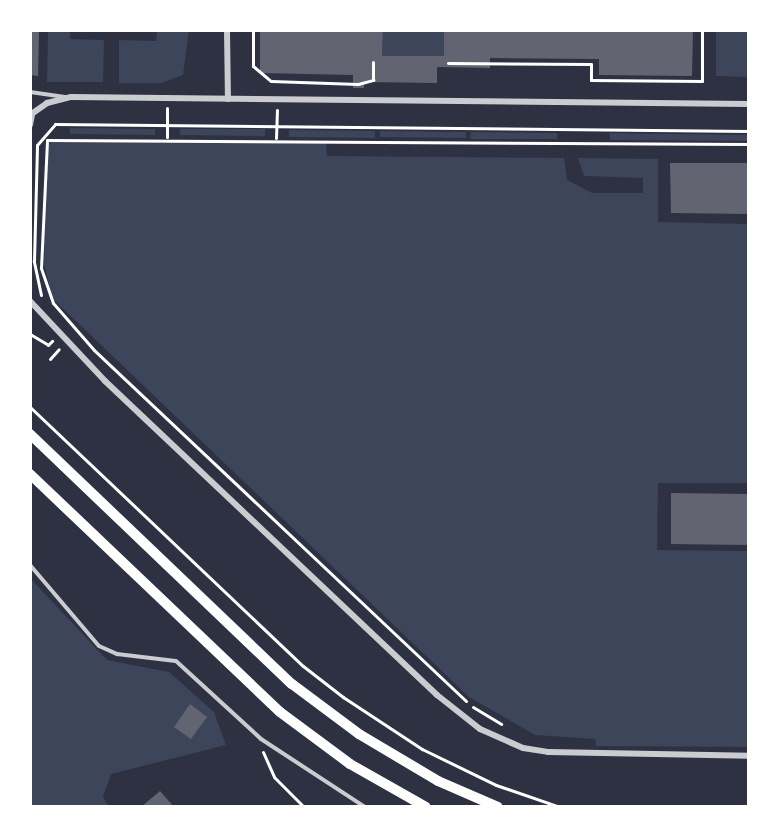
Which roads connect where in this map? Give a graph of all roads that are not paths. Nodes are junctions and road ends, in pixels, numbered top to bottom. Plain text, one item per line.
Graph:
1 (227, 30) edge
2 (30, 92) edge
3 (71, 97) junction
4 (228, 99) junction
5 (749, 104) edge
6 (31, 115) edge
7 (30, 125) edge
8 (30, 301) edge
9 (30, 434) edge
10 (30, 474) edge
11 (30, 565) edge
12 (749, 756) edge
13 (365, 807) edge
14 (426, 807) edge
15 (498, 807) edge

1 - 4 street
2 - 3 lane
3 - 4 street
3 - 6 street
4 - 5 street
6 - 7 street
8 - 12 street
9 - 15 main road
10 - 14 main road
11 - 13 lane

